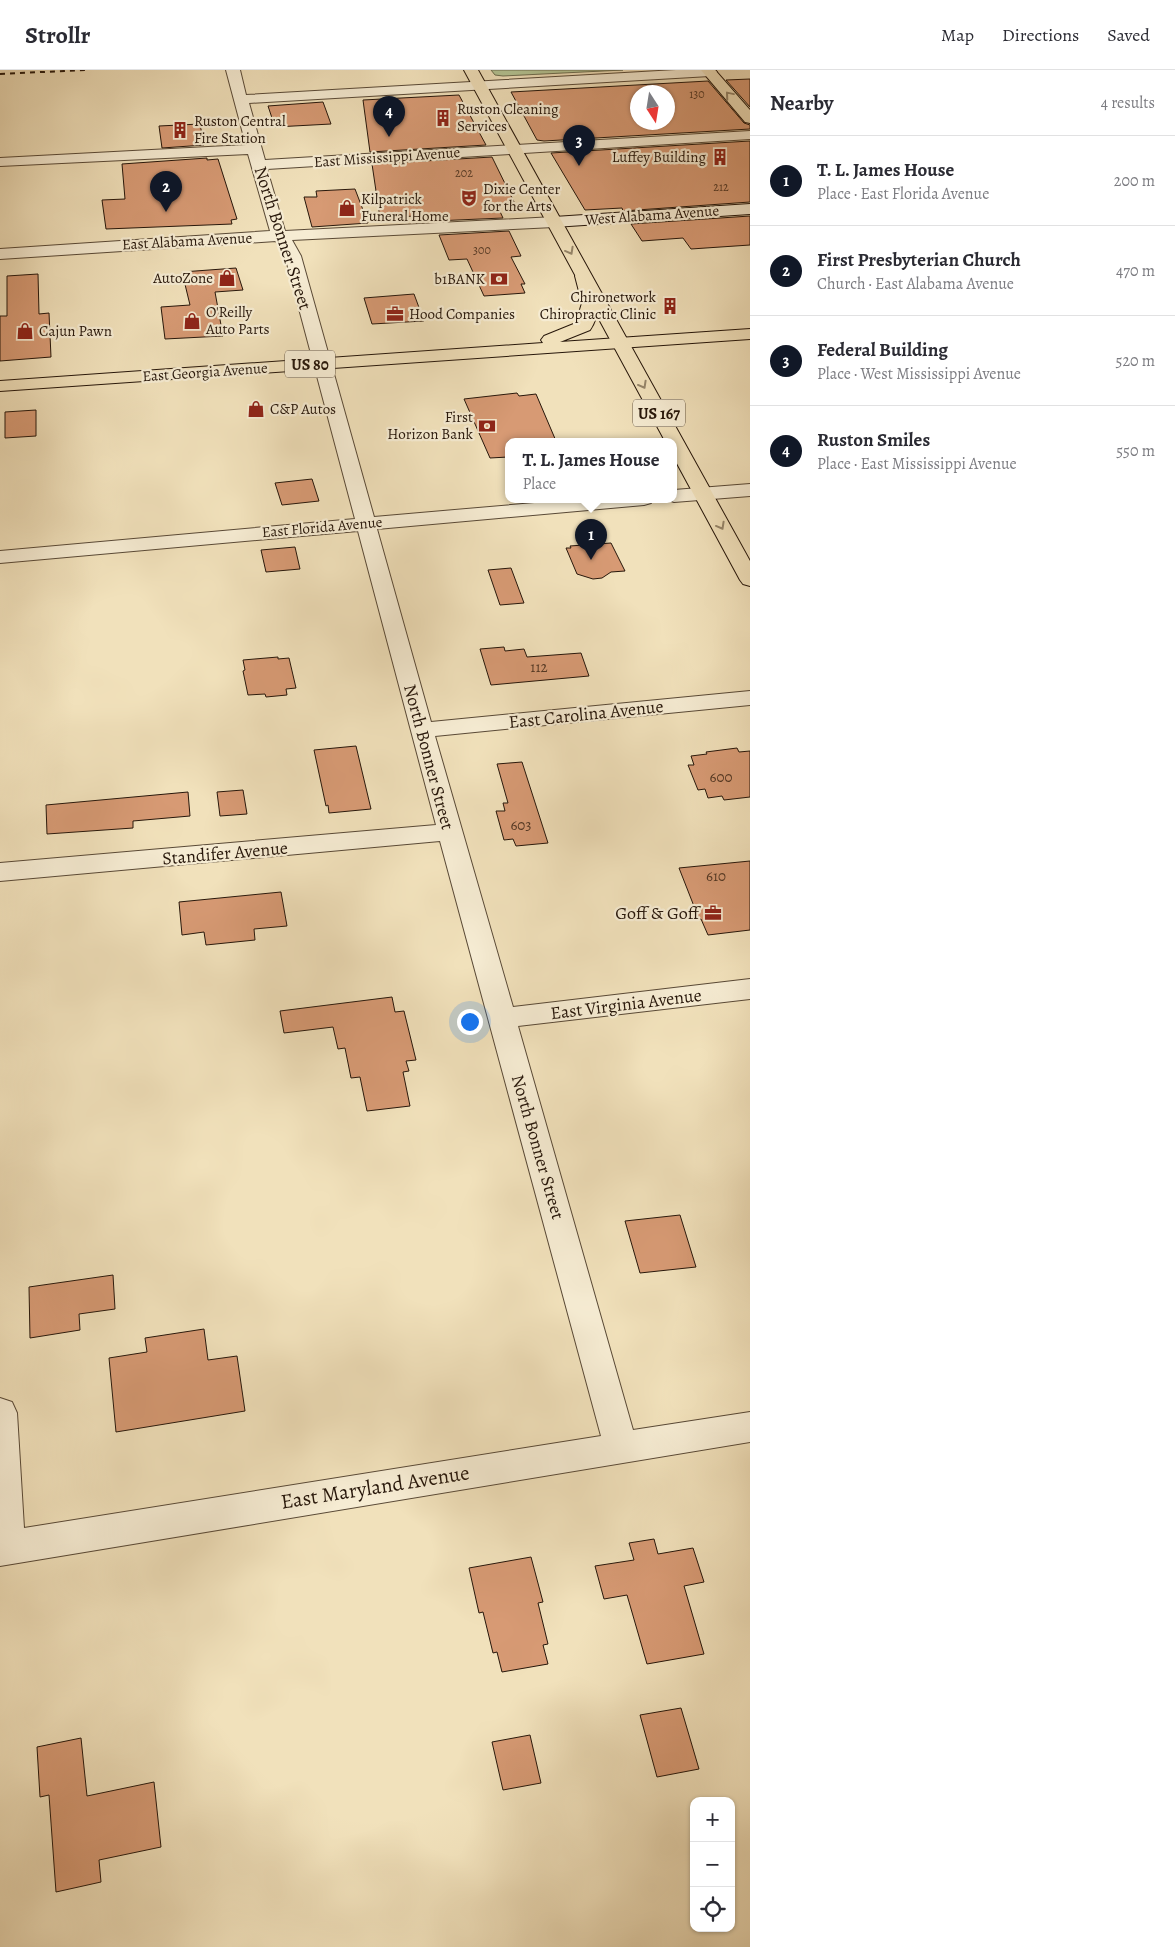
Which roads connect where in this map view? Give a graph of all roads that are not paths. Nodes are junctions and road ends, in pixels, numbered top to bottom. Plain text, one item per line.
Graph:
1 (233, 70) edge
2 (471, 70) edge
3 (709, 71) edge
4 (478, 85) junction
5 (240, 96) junction
6 (750, 119) edge
7 (750, 135) edge
8 (255, 149) junction
9 (514, 149) junction
10 (0, 162) edge
11 (259, 165) junction
12 (750, 209) edge
13 (554, 222) junction
14 (281, 237) junction
15 (0, 254) edge
16 (583, 276) junction
17 (750, 334) edge
18 (619, 342) junction
19 (506, 350) junction
20 (322, 363) junction
21 (0, 386) edge
22 (672, 438) edge
23 (677, 447) edge
24 (750, 490) edge
25 (703, 494) junction
26 (677, 496) edge
27 (596, 503) edge
28 (366, 522) junction
29 (0, 557) edge
30 (750, 580) edge
31 (750, 698) edge
32 (422, 730) junction
33 (450, 832) junction
34 (0, 872) edge
35 (750, 989) edge
36 (502, 1018) junction
37 (0, 1414) edge
38 (750, 1427) edge
39 (621, 1447) junction
40 (4, 1549) edge

1 - 5 street, North Bonner Street
2 - 4 main road
3 - 4 street
6 -> 3 main road
4 - 5 street
4 - 9 main road
5 - 8 street, North Bonner Street
7 - 9 street, East Mississippi Avenue
8 - 10 street
8 - 11 street, North Bonner Street
9 - 11 street, East Mississippi Avenue
9 - 13 main road
11 - 14 street, North Bonner Street
12 - 13 street, West Alabama Avenue
13 - 14 street, East Alabama Avenue
13 -> 16 main road
14 - 15 street, East Alabama Avenue
14 - 20 street, North Bonner Street
16 - 18 main road
16 - 19 main road
17 - 18 main road, US 80
18 - 19 main road, East Georgia Avenue / US 80
18 -> 22 main road, US 167
19 - 20 main road, East Georgia Avenue / US 80
20 - 21 main road, East Georgia Avenue / US 80
20 - 28 street, North Bonner Street
23 -> 25 main road, US 167
24 - 25 street
25 - 26 street
25 -> 30 main road, US 167
27 - 28 street, East Florida Avenue
28 - 29 street, East Florida Avenue
28 - 32 street, North Bonner Street
31 - 32 street, East Carolina Avenue
32 - 33 street, North Bonner Street
33 - 34 street, Standifer Avenue
33 - 36 street, North Bonner Street
35 - 36 street, East Virginia Avenue
36 - 39 street, North Bonner Street
37 - 40 street
38 - 39 street, East Maryland Avenue
39 - 40 street, East Maryland Avenue

